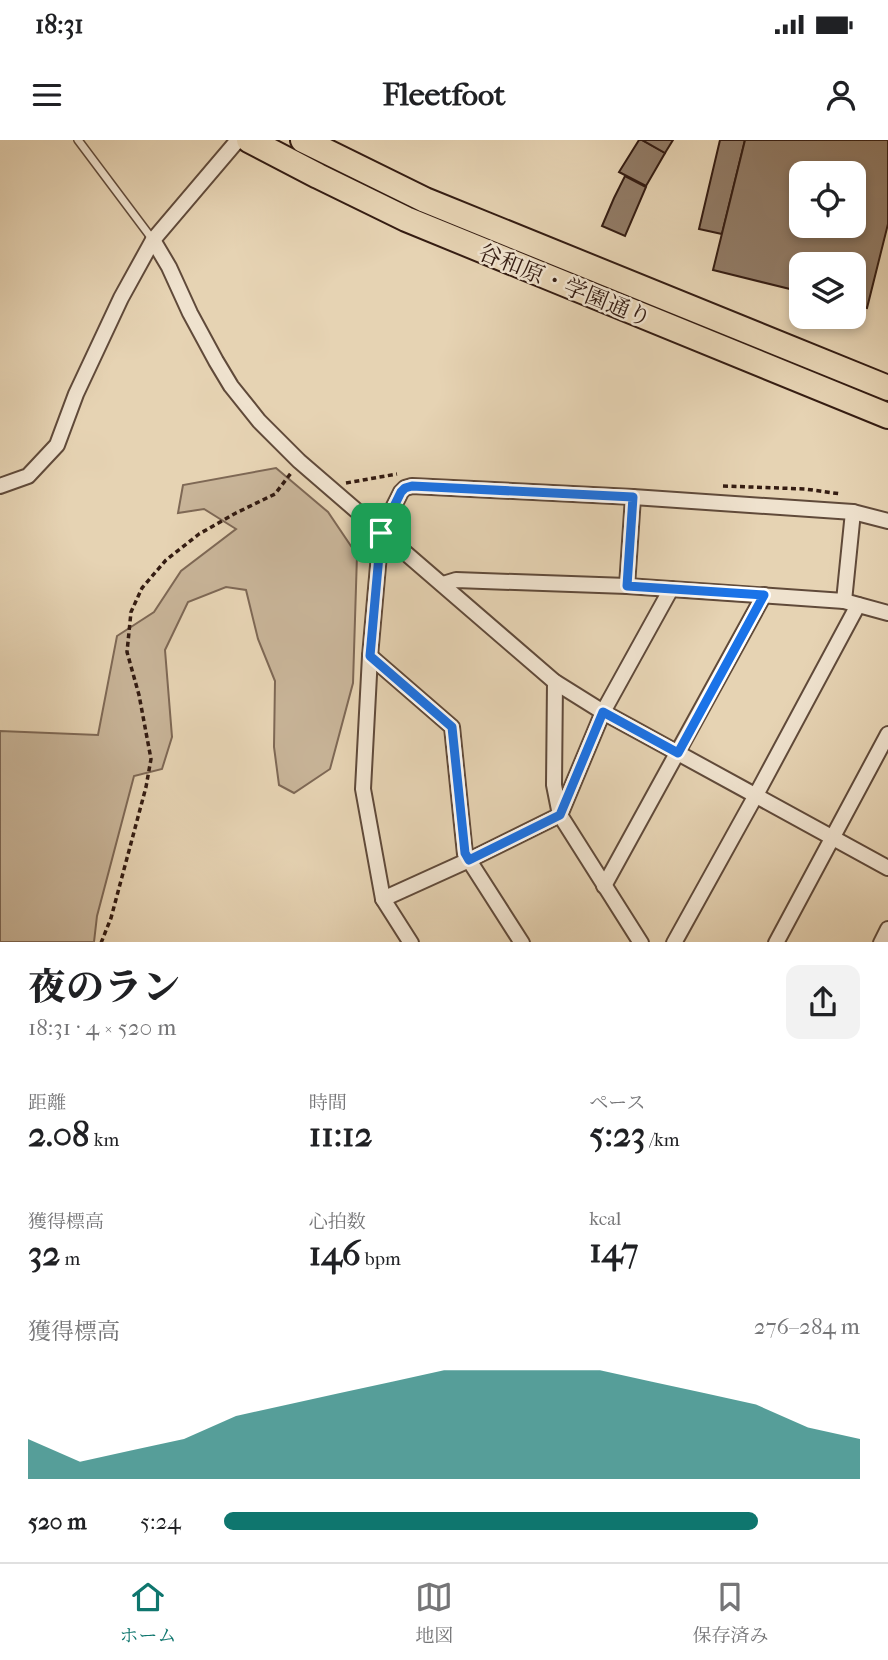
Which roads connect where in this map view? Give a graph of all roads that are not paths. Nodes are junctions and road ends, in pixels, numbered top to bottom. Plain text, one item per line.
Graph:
1 (78, 140) edge
2 (238, 140) edge
3 (249, 140) edge
4 (303, 140) edge
5 (153, 240) junction
6 (888, 388) edge
7 (888, 416) edge
8 (0, 486) edge
9 (633, 497) junction
10 (853, 512) junction
11 (888, 521) edge
12 (381, 533) junction
13 (443, 584) junction
14 (627, 586) junction
15 (671, 589) junction
16 (764, 595) junction
17 (851, 603) junction
18 (888, 613) edge
19 (370, 656) junction
20 (555, 682) junction
21 (603, 712) junction
22 (888, 734) edge
23 (678, 753) junction
24 (756, 795) junction
25 (560, 815) junction
26 (833, 837) junction
27 (469, 860) junction
28 (888, 868) edge
29 (604, 886) junction
30 (383, 899) junction
31 (410, 942) edge
32 (521, 942) edge
33 (640, 942) edge
34 (675, 942) edge
35 (777, 942) edge

1 - 5 lane
2 - 5 street
3 - 7 highway, 谷和原・学園通り
4 - 6 highway, 谷和原・学園通り
5 - 8 street
5 - 12 street
9 - 10 street
9 - 12 street
9 - 14 street
10 - 11 street
10 - 17 street
12 - 13 street
12 - 19 street
13 - 14 street
13 - 20 street
14 - 15 street
15 - 16 street
15 - 21 street
16 - 17 street
16 - 23 street
17 - 18 street
17 - 24 street
19 - 27 street
19 - 30 street
20 - 21 street
20 - 25 street
21 - 23 street
21 - 25 street
22 - 26 street
23 - 24 street
23 - 29 street
24 - 26 street
24 - 34 street
25 - 27 street
25 - 29 street
26 - 28 street
26 - 35 street
27 - 30 street
27 - 32 street
29 - 33 street
30 - 31 street

